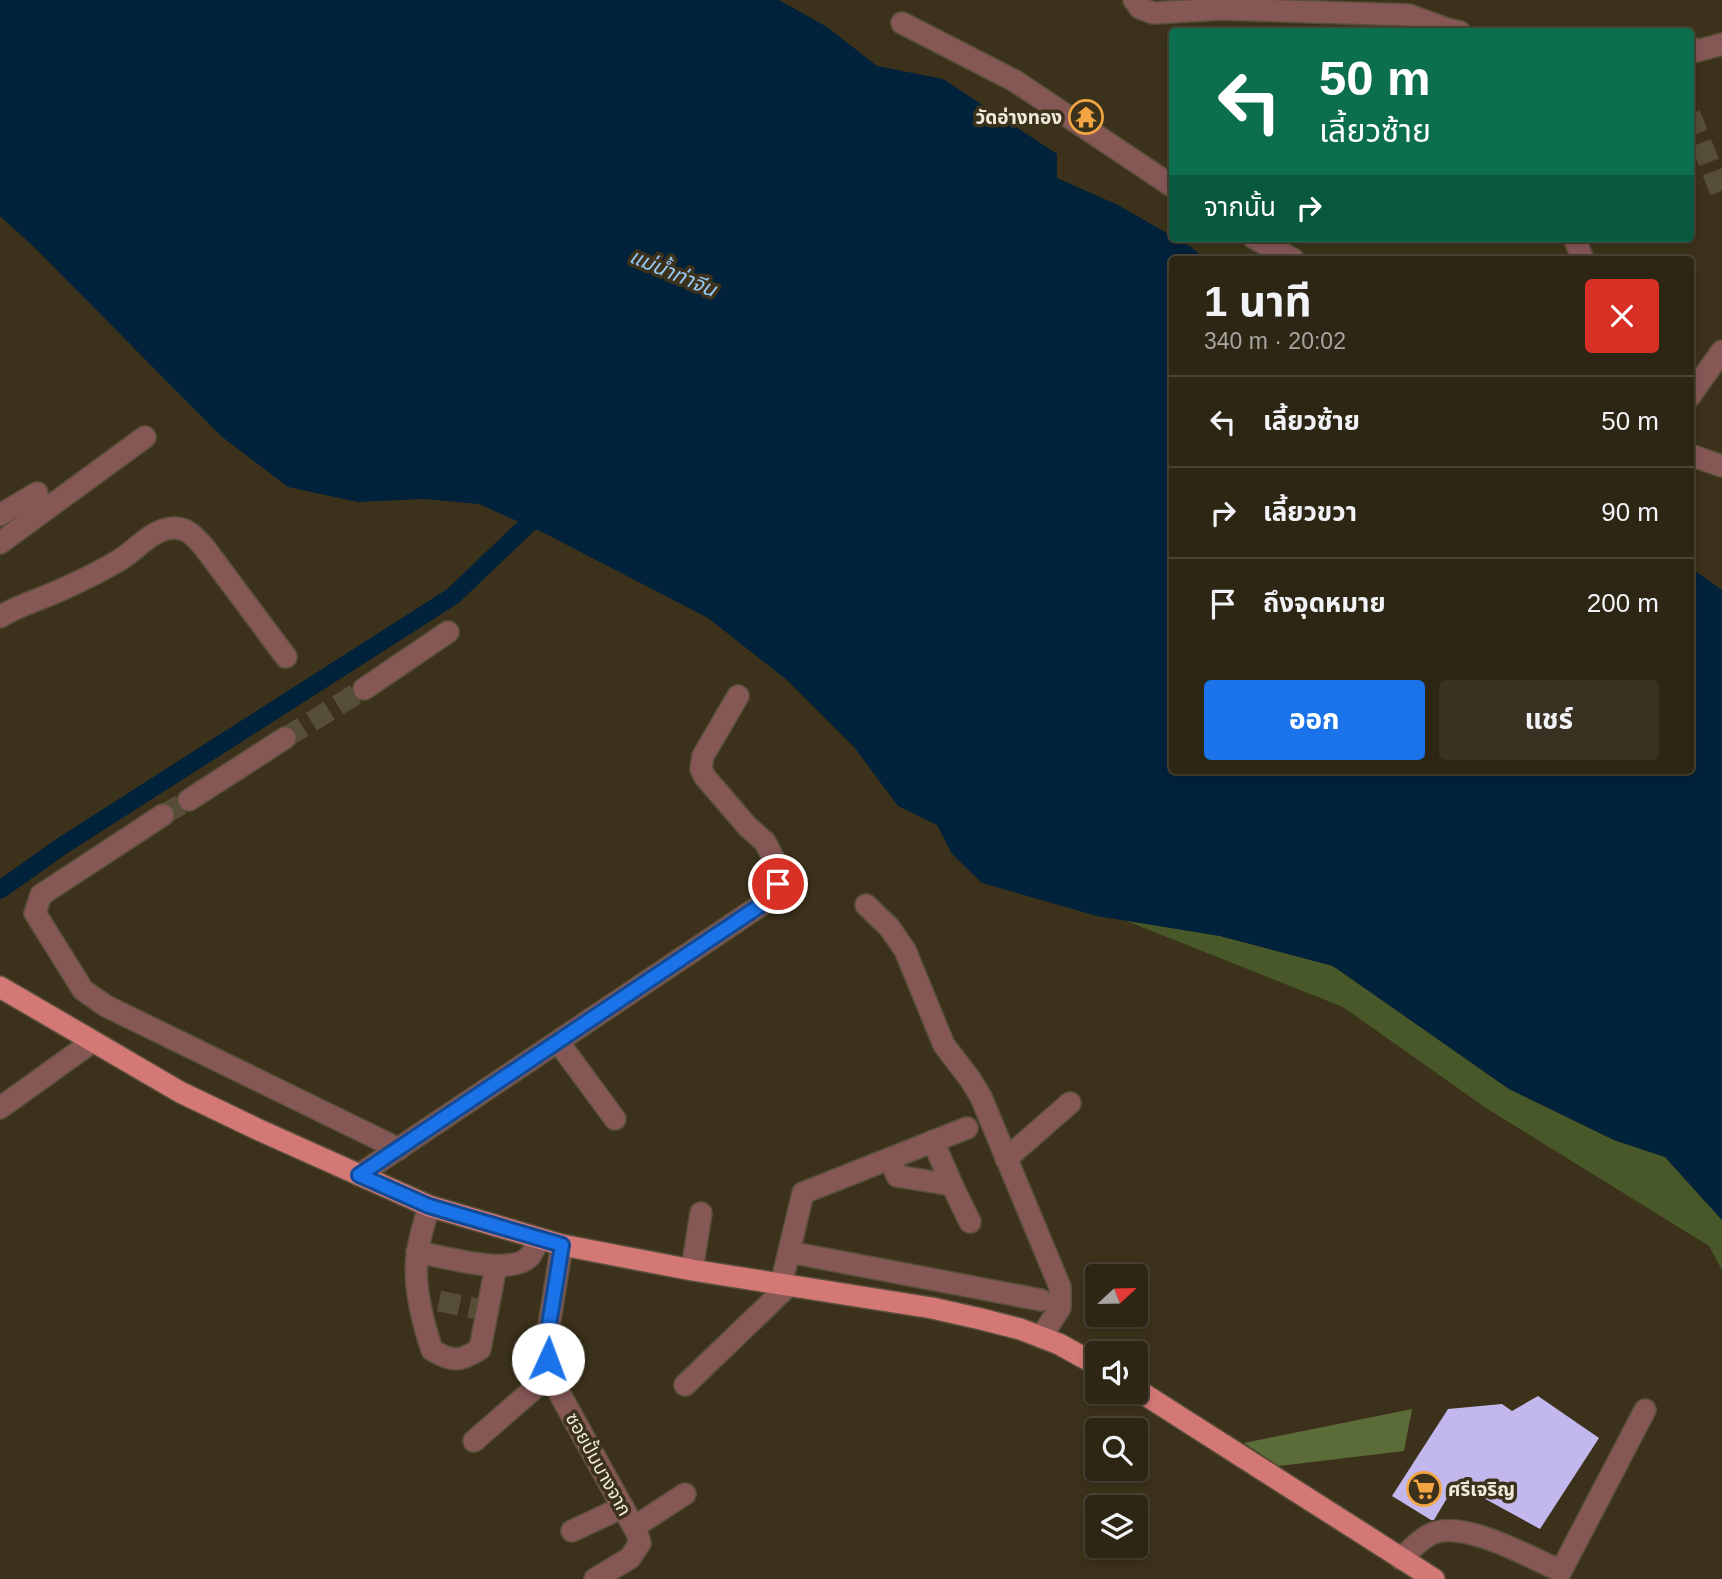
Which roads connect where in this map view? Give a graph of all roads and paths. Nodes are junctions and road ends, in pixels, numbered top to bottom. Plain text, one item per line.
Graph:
1 (1134, 0) edge
2 (902, 23) dead end
3 (1444, 28) edge
4 (1722, 44) edge
5 (1694, 49) edge
6 (1169, 184) edge
7 (1261, 242) edge
8 (1287, 256) edge
9 (1722, 351) edge
10 (1694, 387) edge
11 (145, 437) dead end
12 (1694, 456) edge
13 (1722, 466) edge
14 (37, 493) dead end
15 (0, 515) edge
16 (0, 542) edge
17 (0, 617) edge
18 (447, 632) dead end
19 (286, 657) dead end
20 (364, 689) tunnel mouth
21 (738, 696) dead end
22 (285, 738) tunnel mouth
23 (189, 800) tunnel mouth
24 (163, 815) tunnel mouth
25 (866, 905) dead end
26 (0, 986) edge
27 (92, 1042) junction
28 (559, 1043) junction
29 (1070, 1103) dead end
30 (0, 1108) edge
31 (615, 1119) dead end
32 (967, 1128) dead end
33 (933, 1141) junction
34 (399, 1149) junction
35 (890, 1159) junction
36 (1006, 1159) junction
37 (359, 1175) junction
38 (952, 1185) junction
39 (429, 1206) junction
40 (701, 1213) dead end
41 (970, 1222) dead end
42 (539, 1239) junction
43 (562, 1245) junction
44 (417, 1252) junction
45 (789, 1252) junction
46 (496, 1266) junction
47 (692, 1270) junction
48 (785, 1285) junction
49 (1041, 1300) dead end
50 (1050, 1341) junction
51 (1085, 1358) edge
52 (552, 1373) junction
53 (685, 1385) dead end
54 (1148, 1397) edge
55 (1645, 1410) dead end
56 (474, 1441) dead end
57 (685, 1494) dead end
58 (623, 1507) junction
59 (634, 1527) junction
60 (572, 1531) dead end
61 (1401, 1559) junction
62 (1566, 1575) edge
63 (595, 1579) edge
64 (1434, 1579) edge

1 - 3 street
2 - 6 street
4 - 5 street
7 - 8 street
9 - 10 street
11 - 16 street
12 - 13 street
14 - 15 street
17 - 19 street
18 - 20 street
21 - 28 street
22 - 23 street
24 - 34 street
25 - 36 street
26 - 27 main road
27 - 30 street
27 - 37 main road
28 - 31 street
28 - 34 street
29 - 36 street
32 - 33 street
33 - 35 street
33 - 38 street
34 - 37 street
35 - 38 street
35 - 45 street
36 - 50 street
37 - 39 main road
38 - 41 street
39 - 42 main road
39 - 44 street
40 - 47 street
42 - 43 main road
42 - 46 street
43 - 47 main road
43 - 52 street, ซอยปั้มบางจาก
44 - 46 street
44 - 46 street
45 - 48 street
45 - 49 street
47 - 48 main road
48 - 50 main road
48 - 53 street
50 - 51 main road
52 - 56 street
52 - 58 street, ซอยปั้มบางจาก
54 - 61 main road
55 - 62 street
57 - 59 street
58 - 59 street, ซอยปั้มบางจาก
58 - 60 street
59 - 63 street, ซอยปั้มบางจาก
61 - 62 street
61 - 64 main road

